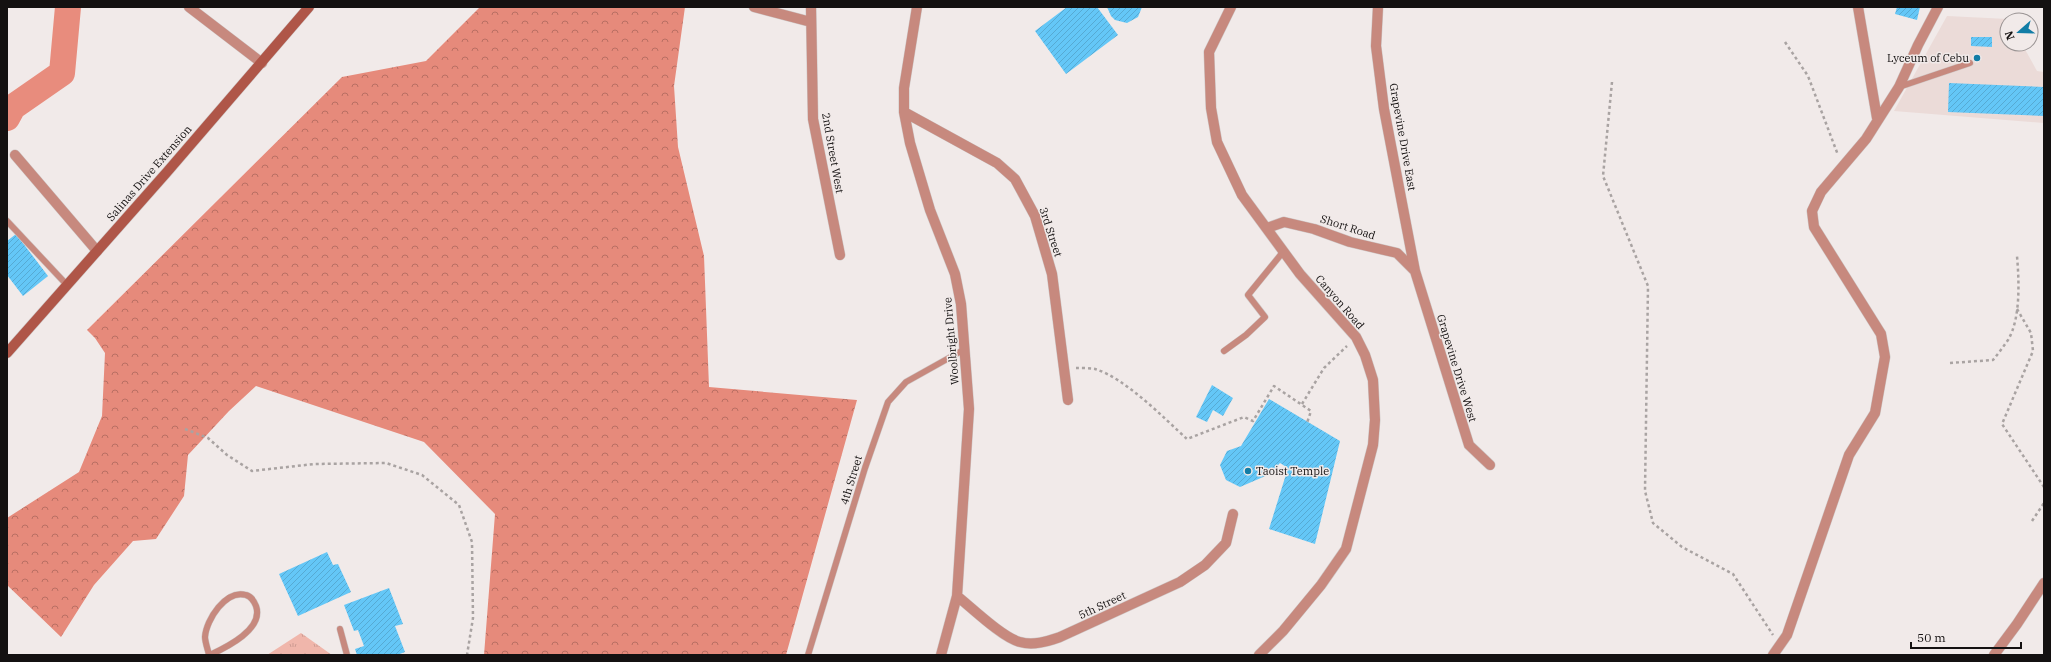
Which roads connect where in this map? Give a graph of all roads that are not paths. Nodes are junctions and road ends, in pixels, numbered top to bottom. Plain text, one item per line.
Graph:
1 (189, 7) edge
2 (309, 7) edge
3 (754, 7) edge
4 (811, 7) edge
5 (916, 7) edge
6 (1230, 7) edge
7 (1378, 7) edge
8 (1858, 7) edge
9 (1938, 7) edge
10 (811, 22) junction
11 (262, 63) junction
12 (1970, 63) dead end
13 (1899, 87) junction
14 (904, 112) junction
15 (1877, 118) junction
16 (15, 155) dead end
17 (7, 221) edge
18 (1267, 228) junction
19 (97, 250) junction
20 (1283, 252) junction
21 (840, 255) dead end
22 (1415, 271) junction
23 (67, 285) junction
24 (8, 349) edge
25 (965, 349) junction
26 (1224, 351) dead end
27 (1068, 400) dead end
28 (1490, 465) dead end
29 (1233, 514) dead end
30 (2044, 583) edge
31 (957, 596) junction
32 (340, 629) dead end
33 (209, 655) edge
34 (347, 655) edge
35 (808, 655) edge
36 (941, 655) edge
37 (1259, 655) edge
38 (1773, 655) edge
39 (1994, 655) edge

1 - 11 street
2 - 11 street, Salinas Drive Extension
3 - 10 street
4 - 10 street, 2nd Street West
5 - 14 street, Woolbright Drive
6 - 18 street, Canyon Road
7 - 22 street, Grapevine Drive East
8 - 15 street
9 - 13 street
10 - 21 street, 2nd Street West
11 - 19 street, Salinas Drive Extension
12 - 13 lane
13 - 15 street
14 - 25 street, Woolbright Drive
14 - 27 street, 3rd Street
15 - 38 street
16 - 19 street
17 - 23 lane
18 - 20 street, Canyon Road
18 - 22 street, Short Road
19 - 23 street, Salinas Drive Extension
20 - 26 lane
20 - 37 street, Canyon Road
22 - 28 street, Grapevine Drive West
23 - 24 street, Salinas Drive Extension
25 - 31 street, Woolbright Drive
25 - 35 lane, 4th Street
29 - 31 street, 5th Street
30 - 39 street
31 - 36 street, Woolbright Drive
32 - 34 lane
33 - 33 lane

